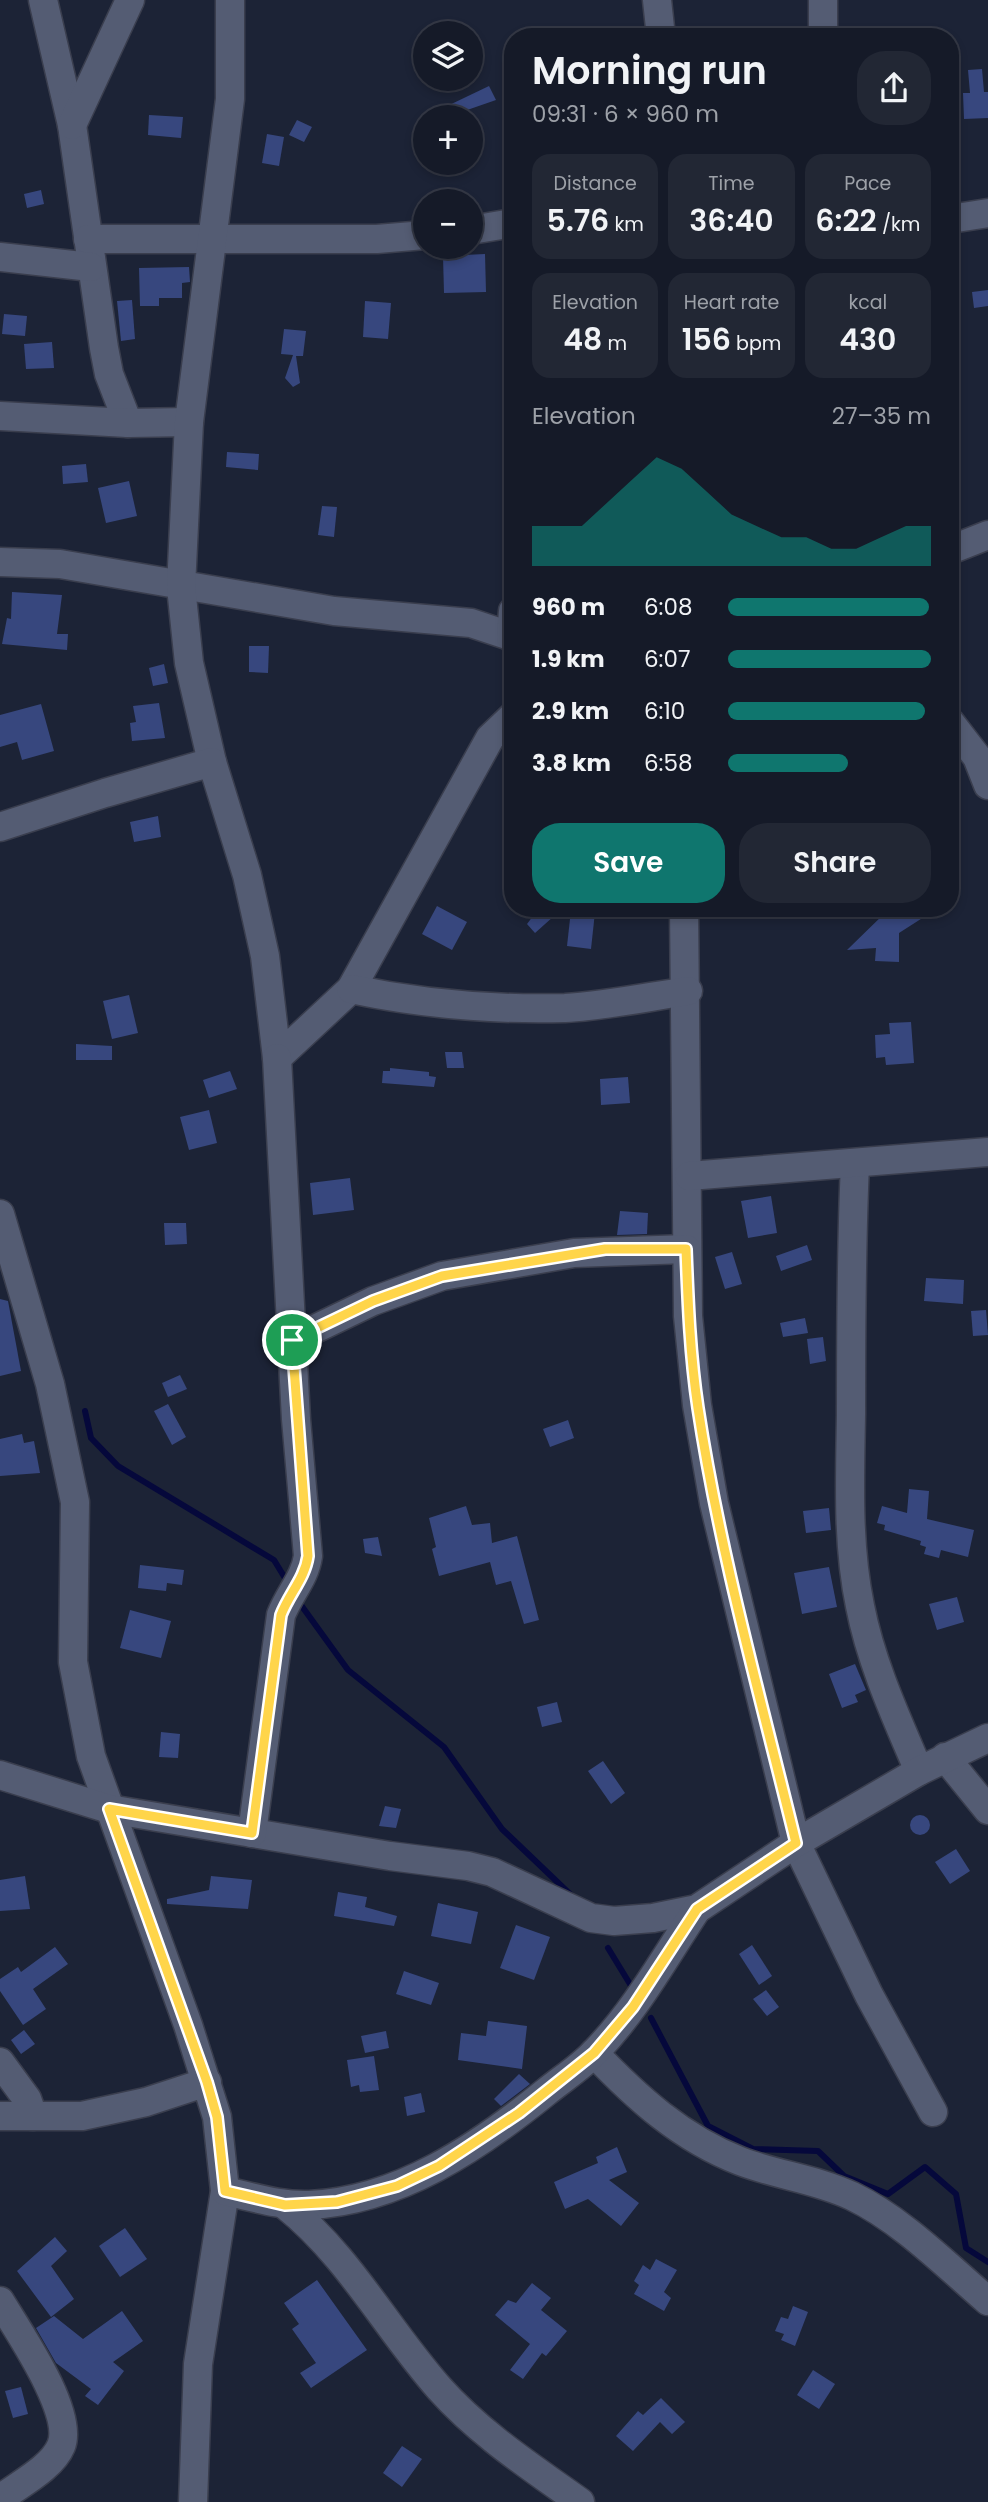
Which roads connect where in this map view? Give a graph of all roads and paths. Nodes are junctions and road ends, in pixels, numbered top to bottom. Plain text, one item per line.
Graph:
1 (43, 0) edge
2 (130, 0) edge
3 (230, 0) edge
4 (657, 0) edge
5 (824, 0) edge
6 (661, 28) edge
7 (823, 28) edge
8 (72, 125) junction
9 (988, 213) edge
10 (959, 218) edge
11 (504, 224) edge
12 (483, 227) edge
13 (413, 236) edge
14 (212, 237) junction
15 (88, 239) junction
16 (0, 257) edge
17 (91, 267) junction
18 (0, 416) edge
19 (189, 422) junction
20 (128, 423) junction
21 (988, 536) edge
22 (959, 547) edge
23 (0, 562) edge
24 (181, 587) junction
25 (504, 627) edge
26 (504, 725) edge
27 (964, 755) edge
28 (212, 762) junction
29 (988, 785) edge
30 (0, 827) edge
31 (684, 917) edge
32 (351, 989) junction
33 (688, 991) junction
34 (276, 1058) junction
35 (988, 1152) edge
36 (855, 1164) junction
37 (689, 1176) junction
38 (0, 1214) edge
39 (686, 1249) junction
40 (292, 1340) junction
41 (988, 1738) edge
42 (945, 1757) junction
43 (919, 1771) junction
44 (0, 1775) edge
45 (109, 1809) junction
46 (988, 1810) edge
47 (252, 1833) junction
48 (796, 1843) junction
49 (697, 1909) junction
50 (594, 2053) junction
51 (0, 2062) edge
52 (207, 2082) junction
53 (933, 2112) dead end
54 (0, 2116) edge
55 (33, 2116) junction
56 (225, 2191) junction
57 (285, 2205) junction
58 (0, 2301) edge
59 (988, 2301) edge
60 (0, 2499) edge
61 (193, 2502) edge
62 (580, 2502) edge

1 - 8 street
2 - 8 street
3 - 14 street
4 - 6 street
5 - 7 street
8 - 15 street
9 - 10 street
11 - 12 street
13 - 14 street
14 - 15 street
14 - 19 street
15 - 17 street
16 - 17 street
17 - 20 street
18 - 20 street
19 - 20 street
19 - 24 street
21 - 22 street
23 - 24 street
24 - 25 street
24 - 28 street
26 - 32 street
27 - 29 street
28 - 30 street
28 - 34 street
31 - 33 street
32 - 33 street
32 - 34 street
33 - 37 street
34 - 40 street
35 - 36 street
36 - 37 street
36 - 43 street
37 - 39 street
38 - 45 street
39 - 40 street
39 - 48 street
40 - 47 street
41 - 42 street
42 - 43 street
42 - 46 street
43 - 48 street
44 - 45 street
45 - 47 street
45 - 52 street
47 - 49 street
48 - 49 street
48 - 53 street
49 - 50 street
50 - 57 street
50 - 59 street
51 - 55 street
52 - 55 street
52 - 56 street
54 - 55 street
56 - 57 street
56 - 61 street
57 - 62 street
58 - 60 street

